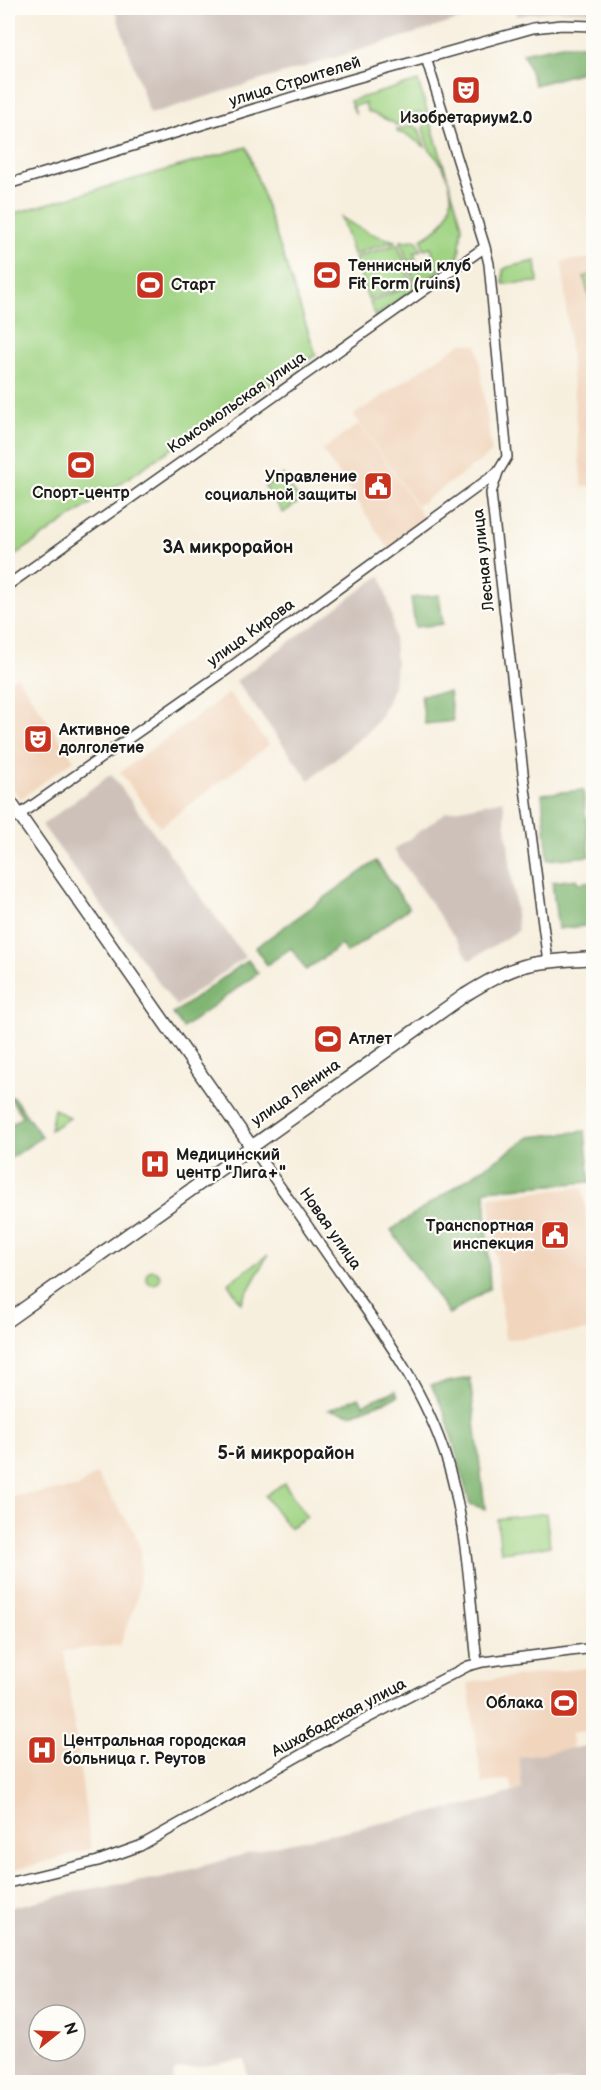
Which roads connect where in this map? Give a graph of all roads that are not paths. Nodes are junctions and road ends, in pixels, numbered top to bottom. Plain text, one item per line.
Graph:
1 (594, 26) edge
2 (426, 58) junction
3 (8, 184) edge
4 (486, 247) junction
5 (498, 472) junction
6 (8, 585) edge
7 (8, 799) edge
8 (19, 815) junction
9 (594, 958) edge
10 (548, 962) junction
11 (251, 1146) junction
12 (8, 1320) edge
13 (594, 1648) edge
14 (477, 1664) junction
15 (8, 1883) edge

1 - 2 street, улица Строителей
2 - 3 street, улица Строителей
2 - 4 street, Лесная улица
4 - 5 street, Лесная улица
4 - 6 street, Комсомольская улица
5 - 8 street, улица Кирова
5 - 10 street, Лесная улица
7 - 8 street, Новая улица
8 - 11 street, Новая улица
9 - 10 street, улица Ленина
10 - 11 street, улица Ленина
11 - 12 street, улица Ленина
11 - 14 street, Новая улица
13 - 14 street, Ашхабадская улица
14 - 15 street, Ашхабадская улица

